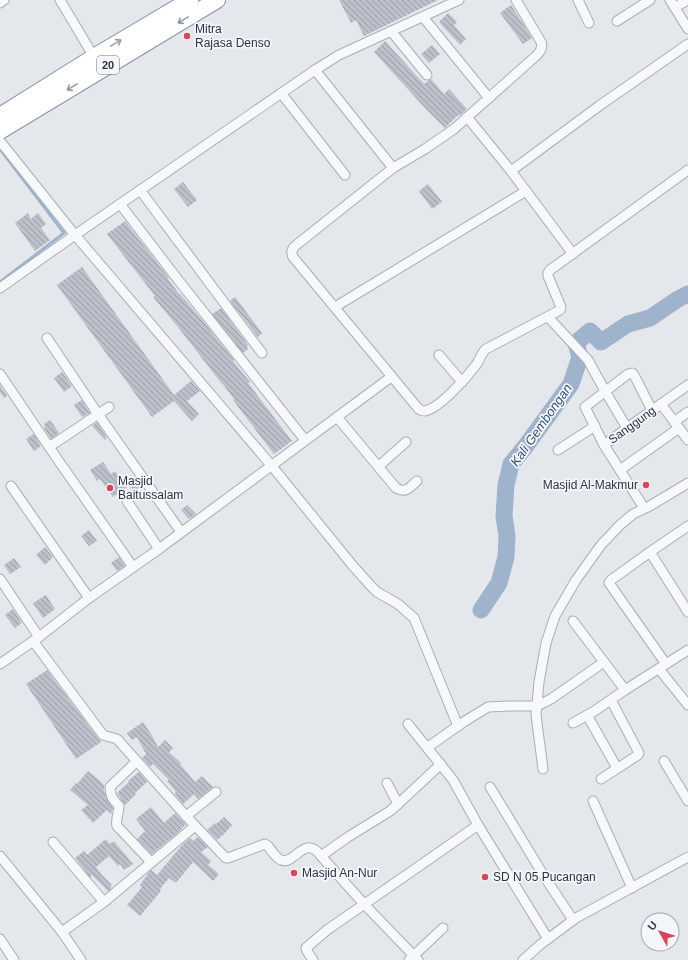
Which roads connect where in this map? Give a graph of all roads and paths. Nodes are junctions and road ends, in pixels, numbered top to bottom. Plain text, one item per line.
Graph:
1 (4, 0) edge
2 (60, 0) edge
3 (190, 0) edge
4 (217, 0) edge
5 (459, 0) edge
6 (516, 0) edge
7 (578, 0) edge
8 (650, 0) edge
9 (688, 0) edge
10 (0, 3) edge
11 (672, 4) edge
12 (422, 17) junction
13 (617, 21) dead end
14 (589, 23) dead end
15 (688, 29) edge
16 (391, 31) junction
17 (688, 44) edge
18 (94, 57) junction
19 (315, 70) junction
20 (427, 75) dead end
21 (281, 93) junction
22 (490, 98) junction
23 (0, 116) edge
24 (467, 118) junction
25 (0, 131) edge
26 (0, 141) edge
27 (393, 168) junction
28 (688, 170) edge
29 (511, 171) junction
30 (345, 175) dead end
31 (140, 190) junction
32 (526, 191) junction
33 (120, 204) junction
34 (75, 235) junction
35 (573, 254) junction
36 (0, 288) edge
37 (335, 307) junction
38 (548, 317) junction
39 (47, 338) dead end
40 (262, 353) dead end
41 (439, 355) dead end
42 (0, 374) edge
43 (391, 377) junction
44 (462, 382) junction
45 (688, 385) edge
46 (605, 391) junction
47 (661, 404) junction
48 (109, 407) dead end
49 (652, 410) junction
50 (688, 412) edge
51 (98, 414) junction
52 (336, 417) junction
53 (677, 425) junction
54 (595, 426) junction
55 (627, 428) junction
56 (305, 440) junction
57 (688, 440) edge
58 (406, 442) dead end
59 (604, 445) junction
60 (49, 447) junction
61 (558, 450) dead end
62 (271, 465) junction
63 (379, 466) junction
64 (620, 470) junction
65 (417, 481) dead end
66 (688, 483) edge
67 (12, 486) dead end
68 (127, 501) dead end
69 (644, 508) junction
70 (688, 527) edge
71 (181, 532) junction
72 (159, 548) junction
73 (650, 552) junction
74 (133, 567) junction
75 (0, 579) edge
76 (89, 598) junction
77 (688, 612) edge
78 (573, 621) dead end
79 (36, 639) junction
80 (688, 650) edge
81 (604, 662) junction
82 (0, 664) edge
83 (662, 666) junction
84 (625, 690) junction
85 (611, 700) junction
86 (688, 704) edge
87 (537, 706) junction
88 (587, 715) junction
89 (573, 723) dead end
90 (408, 724) dead end
91 (458, 726) junction
92 (428, 747) junction
93 (137, 761) junction
94 (664, 761) dead end
95 (441, 764) junction
96 (617, 768) junction
97 (543, 769) dead end
98 (601, 779) dead end
99 (386, 782) dead end
100 (490, 787) dead end
101 (216, 792) dead end
102 (593, 801) dead end
103 (688, 801) edge
104 (398, 804) junction
105 (186, 816) junction
106 (478, 825) junction
107 (195, 826) junction
108 (53, 842) dead end
109 (0, 856) edge
110 (321, 856) junction
111 (688, 857) edge
112 (151, 862) junction
113 (632, 888) junction
114 (104, 902) junction
115 (364, 904) junction
116 (577, 918) junction
117 (443, 928) dead end
118 (62, 932) junction
119 (548, 939) junction
120 (0, 940) edge
121 (414, 958) edge
122 (14, 960) edge
123 (81, 960) edge
124 (312, 960) edge
125 (523, 960) edge

1 - 10 street
2 - 18 street
18 -> 3 highway, 20
4 -> 25 highway, 20
5 - 12 street
6 - 22 street
7 - 14 street
8 - 13 street
9 - 11 street
11 - 15 street
12 - 16 street
12 - 22 street
16 - 19 street
16 - 20 street
17 - 29 street
18 - 23 highway, 20
19 - 21 street
19 - 27 street
21 - 30 street
21 - 31 street
22 - 24 street
24 - 27 street
24 - 29 street
26 - 34 street
27 - 37 street
28 - 35 street
29 - 32 street
31 - 33 street
31 - 40 street
32 - 35 street
32 - 37 street
33 - 34 street
33 - 56 street
34 - 36 street
34 - 62 street
35 - 38 street
37 - 43 street
38 - 44 street
38 - 46 street
39 - 51 street
41 - 44 street
42 - 60 street
43 - 44 street
43 - 52 street
45 - 47 street
46 - 49 street
46 - 54 street
46 - 55 street
47 - 49 street, Sanggung
47 - 53 street, Sanggung
48 - 51 street
49 - 55 street, Sanggung
50 - 53 street
51 - 60 street
51 - 71 street
52 - 56 street
52 - 63 street
53 - 57 street, Sanggung
53 - 64 street
54 - 59 street
54 - 61 street
55 - 59 street, Sanggung
56 - 62 street
58 - 63 street
59 - 64 street
60 - 74 street
62 - 71 street
62 - 91 street
63 - 65 street
64 - 69 street
66 - 69 street
67 - 76 street
68 - 72 street
69 - 87 street
70 - 73 street
71 - 72 street
72 - 74 street
73 - 77 street
73 - 83 street
74 - 76 street
75 - 79 street
76 - 79 street
78 - 81 street
79 - 82 street
79 - 93 street
80 - 83 street
81 - 84 street
81 - 87 street
83 - 84 street
83 - 86 street
84 - 85 street
85 - 88 street
85 - 96 street
87 - 91 street
87 - 97 street
88 - 89 street
88 - 96 street
90 - 92 street
91 - 92 street
92 - 95 street
93 - 105 street
93 - 112 street
94 - 103 street
95 - 104 street
95 - 106 street
96 - 98 street
99 - 104 street
100 - 116 street
101 - 105 street
102 - 113 street
104 - 110 street
105 - 107 street
106 - 115 street
106 - 119 street
107 - 110 street
107 - 112 street
108 - 114 street
109 - 118 street
110 - 115 street
111 - 113 street
112 - 114 street
113 - 116 street
114 - 118 street
115 - 121 street
115 - 124 street
116 - 119 street
117 - 121 street
118 - 123 street
119 - 125 street
120 - 122 street

